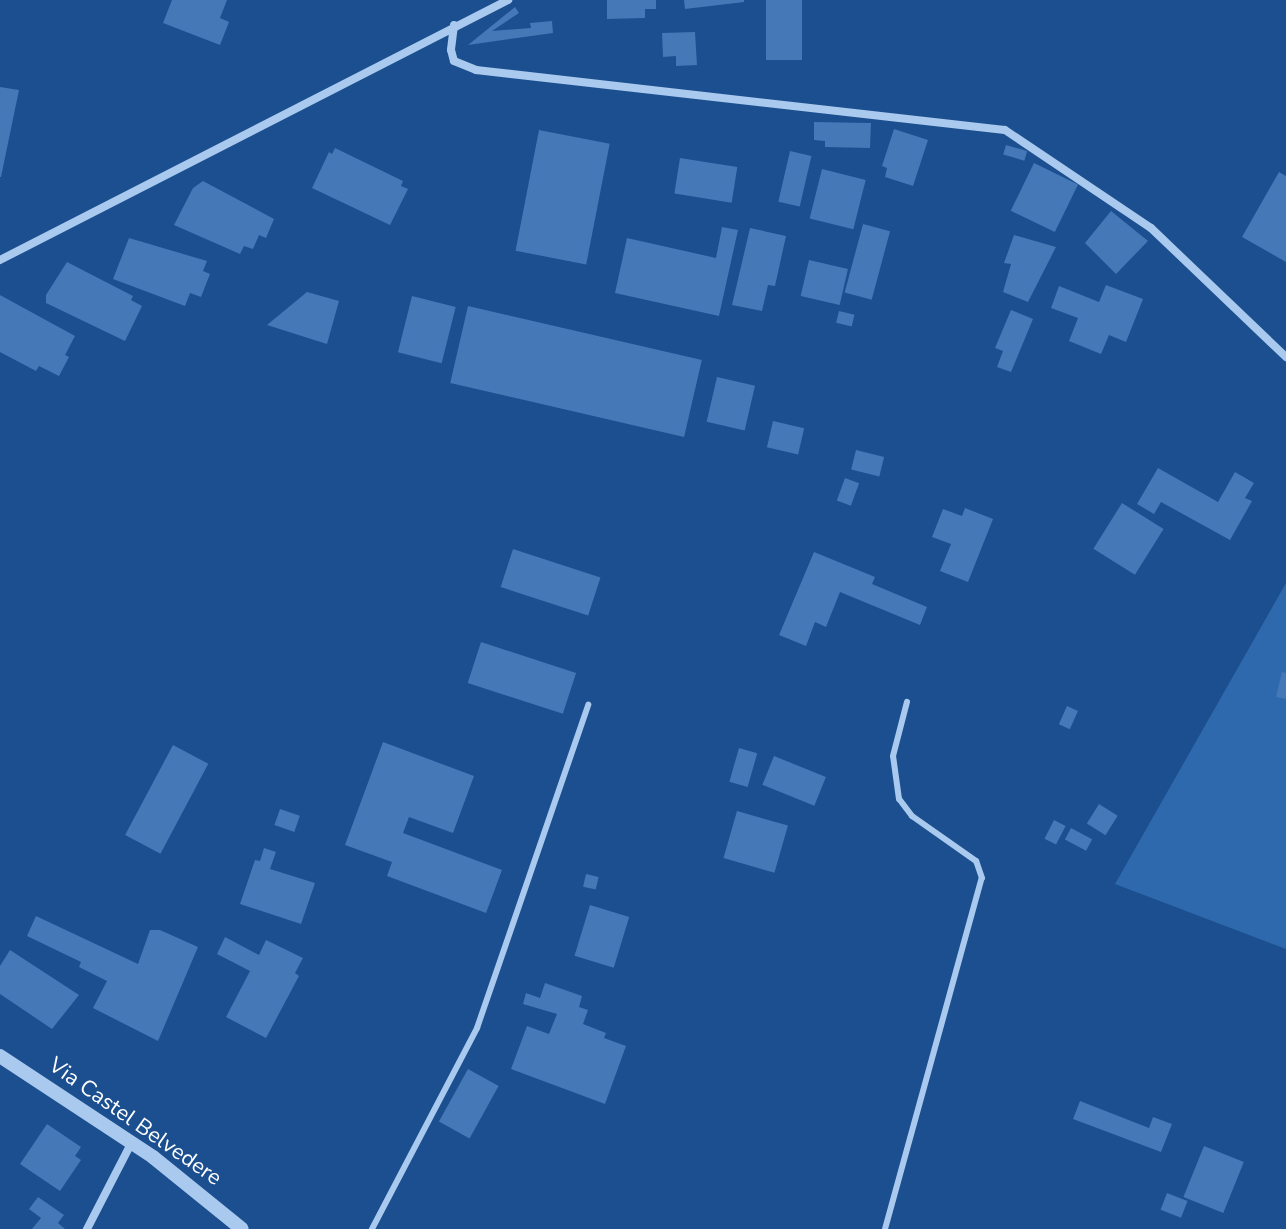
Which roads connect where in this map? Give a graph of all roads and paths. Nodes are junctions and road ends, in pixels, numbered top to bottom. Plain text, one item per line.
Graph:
1 (508, 0) edge
2 (454, 25) junction
3 (0, 260) edge
4 (1286, 357) edge
5 (907, 702) dead end
6 (588, 705) dead end
7 (0, 1056) edge
8 (132, 1142) junction
9 (87, 1229) edge
10 (242, 1229) edge
11 (372, 1229) edge
12 (885, 1229) edge

1 - 2 street
2 - 3 street
2 - 4 street
5 - 12 lane
6 - 11 lane
7 - 8 street, Via Castel Belvedere
8 - 9 street
8 - 10 street, Via Castel Belvedere

